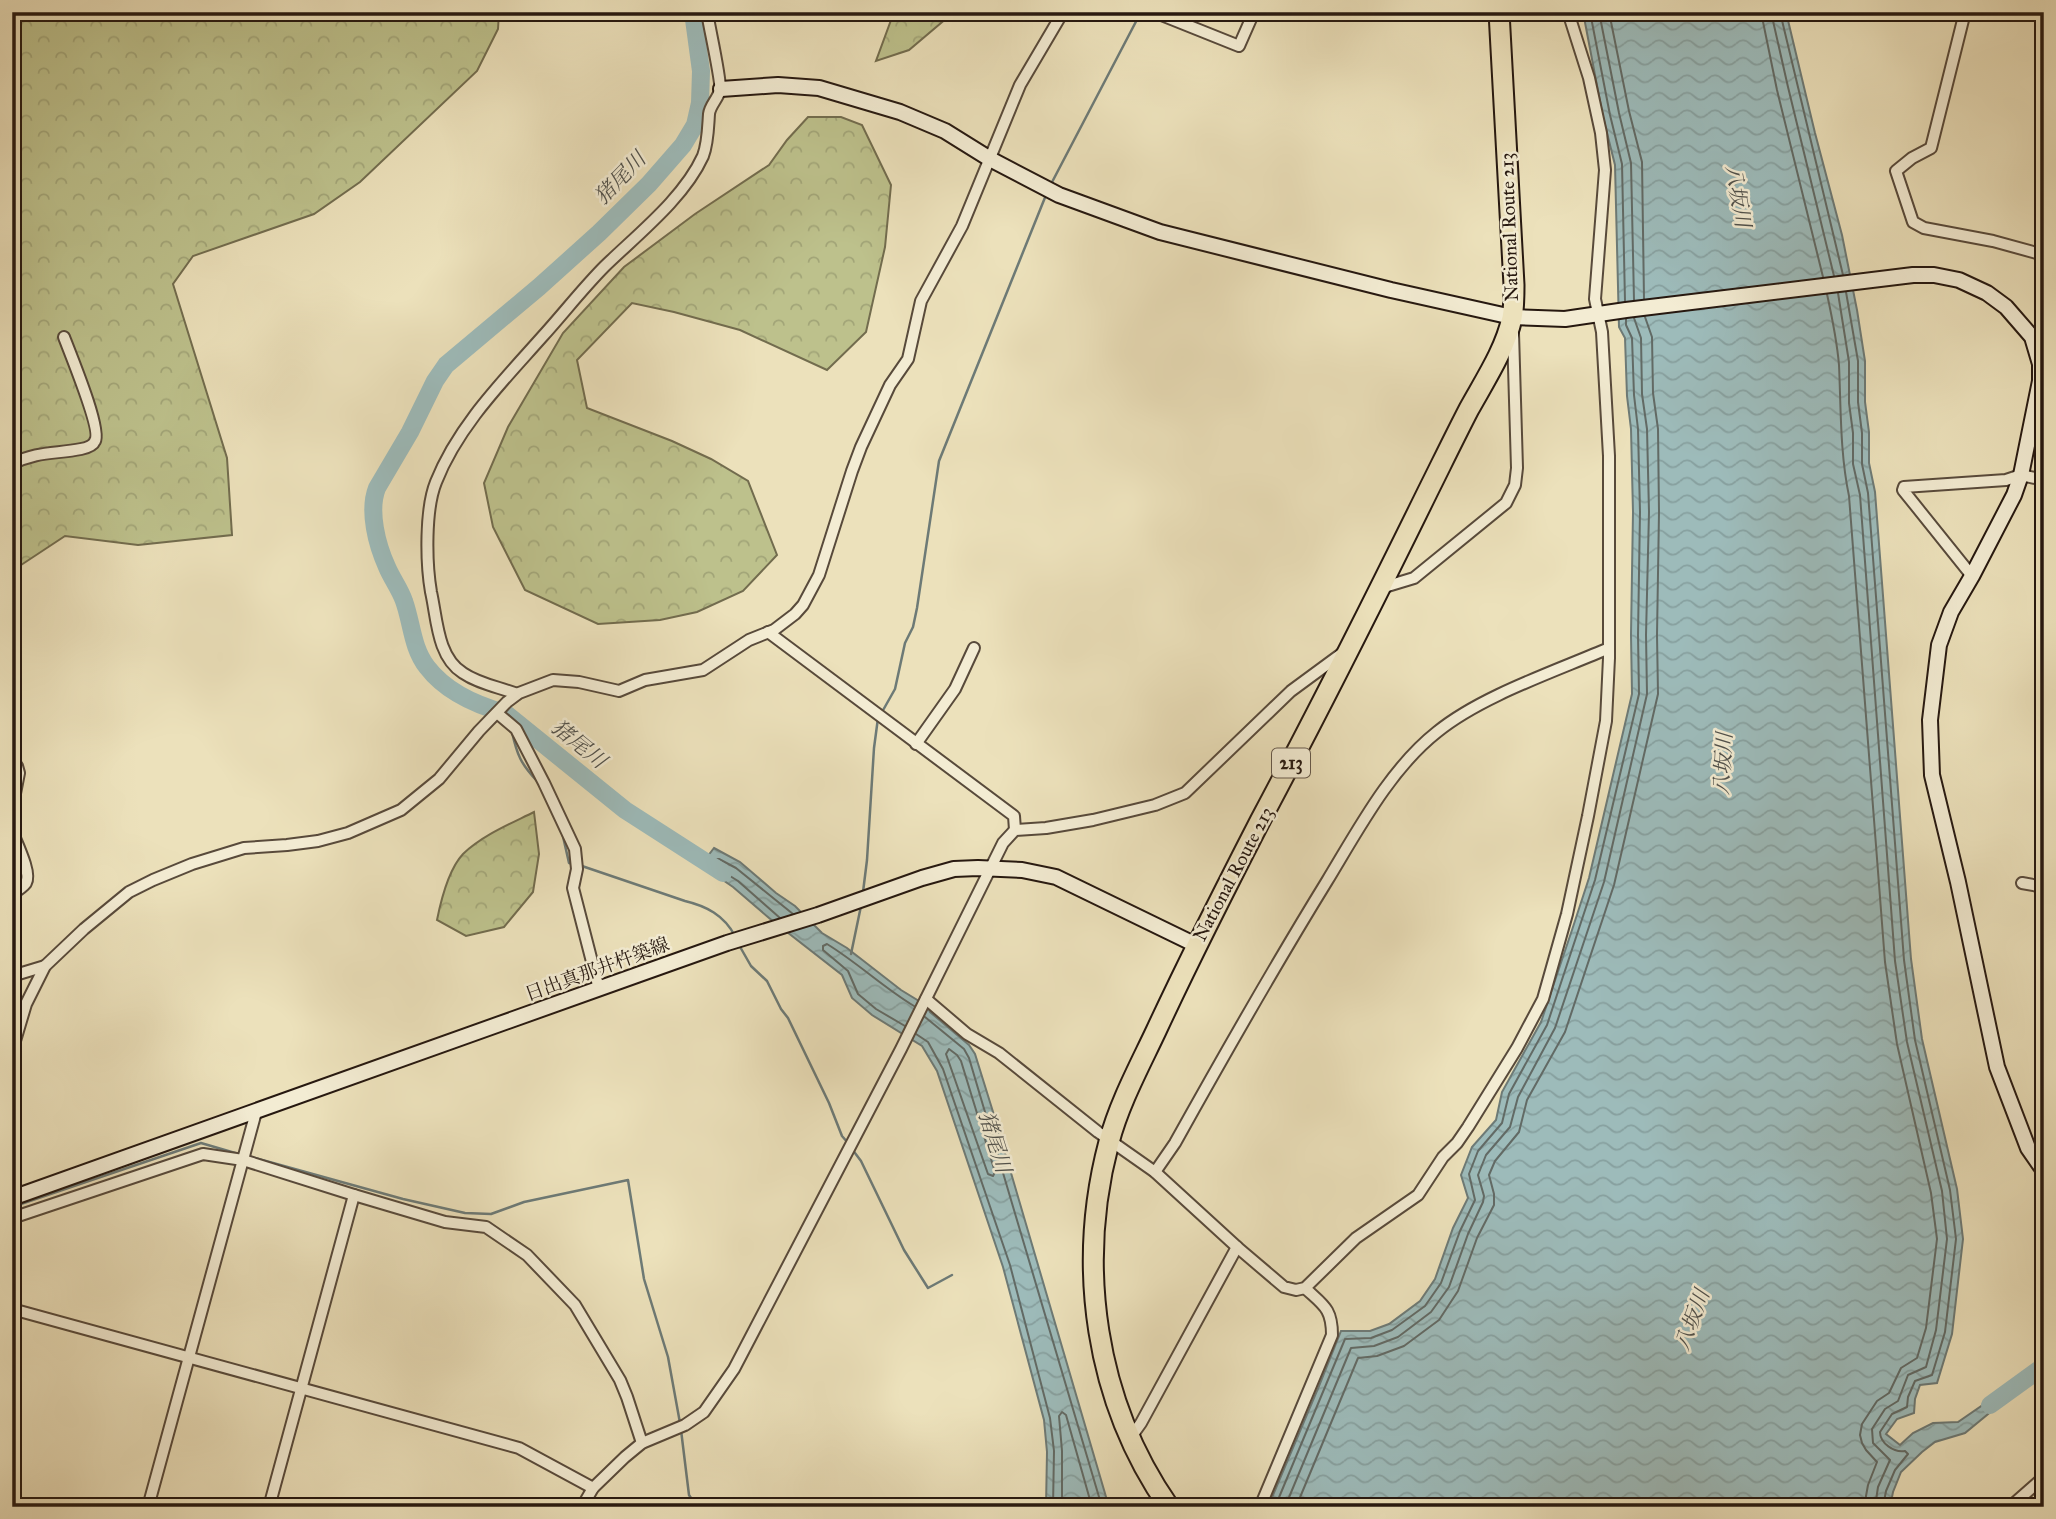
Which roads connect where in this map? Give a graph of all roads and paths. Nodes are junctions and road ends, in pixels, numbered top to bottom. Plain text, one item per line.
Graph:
1 (708, 12) edge
2 (1063, 12) edge
3 (1154, 12) edge
4 (1254, 12) edge
5 (1499, 12) edge
6 (1568, 12) edge
7 (1965, 12) edge
8 (721, 89) junction
9 (990, 159) junction
10 (2044, 255) edge
11 (1598, 314) junction
12 (1512, 317) junction
13 (2038, 333) edge
14 (64, 337) dead end
15 (12, 464) edge
16 (2021, 475) junction
17 (2044, 480) edge
18 (1972, 576) junction
19 (1381, 588) junction
20 (768, 632) junction
21 (1352, 647) junction
22 (974, 648) dead end
23 (1609, 648) junction
24 (517, 694) junction
25 (497, 713) junction
26 (916, 744) junction
27 (12, 763) edge
28 (12, 809) edge
29 (12, 831) edge
30 (1015, 831) junction
31 (991, 868) junction
32 (2022, 883) dead end
33 (2044, 887) edge
34 (12, 894) edge
35 (1196, 945) junction
36 (45, 966) junction
37 (12, 976) edge
38 (599, 989) junction
39 (926, 999) junction
40 (12, 1051) edge
41 (12, 1083) edge
42 (256, 1112) junction
43 (1110, 1141) junction
44 (245, 1154) junction
45 (12, 1165) edge
46 (2044, 1171) edge
47 (1155, 1172) junction
48 (354, 1195) junction
49 (12, 1198) edge
50 (12, 1218) edge
51 (1237, 1247) junction
52 (1305, 1288) junction
53 (12, 1309) edge
54 (189, 1357) junction
55 (301, 1388) junction
56 (1131, 1437) junction
57 (642, 1443) junction
58 (2044, 1477) edge
59 (593, 1488) junction
60 (148, 1507) edge
61 (269, 1507) edge
62 (582, 1507) edge
63 (1170, 1507) edge
64 (1260, 1507) edge
65 (2010, 1507) edge

1 - 8 street
2 - 9 street
3 - 4 street
5 - 12 highway, National Route 213 / 213
6 - 11 street
7 - 10 street
8 - 9 street
8 - 24 street
9 - 12 street
9 - 20 street
11 - 12 street
11 - 13 street
11 - 23 street
12 - 19 highway, National Route 213 / 213
12 - 19 street
13 - 16 street
14 - 15 street
16 - 17 street
16 - 18 street
16 - 18 street
18 - 46 street
19 - 21 highway, National Route 213 / 213
20 - 24 street
20 - 26 street
21 - 30 street
21 - 35 highway, National Route 213 / 213
22 - 26 street
23 - 47 street
23 - 52 street
24 - 25 street
25 - 36 street
25 - 38 street
26 - 30 street
27 - 28 street
29 - 34 street
30 - 31 street
31 - 35 street, 日出真那井杵築線
31 - 38 street, 日出真那井杵築線
31 - 39 street
32 - 33 street
35 - 43 highway, National Route 213 / 213
36 - 37 street
36 - 40 street
38 - 42 street, 日出真那井杵築線
39 - 43 street
39 - 57 street
41 - 45 street
42 - 44 street
42 - 49 street, 日出真那井杵築線
43 - 47 street
43 - 56 highway, National Route 213 / 213
44 - 48 street
44 - 50 street
44 - 54 street
47 - 51 street
48 - 55 street
48 - 57 street
51 - 52 street
51 - 56 street
52 - 64 street
53 - 54 street
54 - 55 street
54 - 60 street
55 - 59 street
55 - 61 street
56 - 63 highway, National Route 213 / 213
57 - 59 street
58 - 65 street
59 - 62 street

